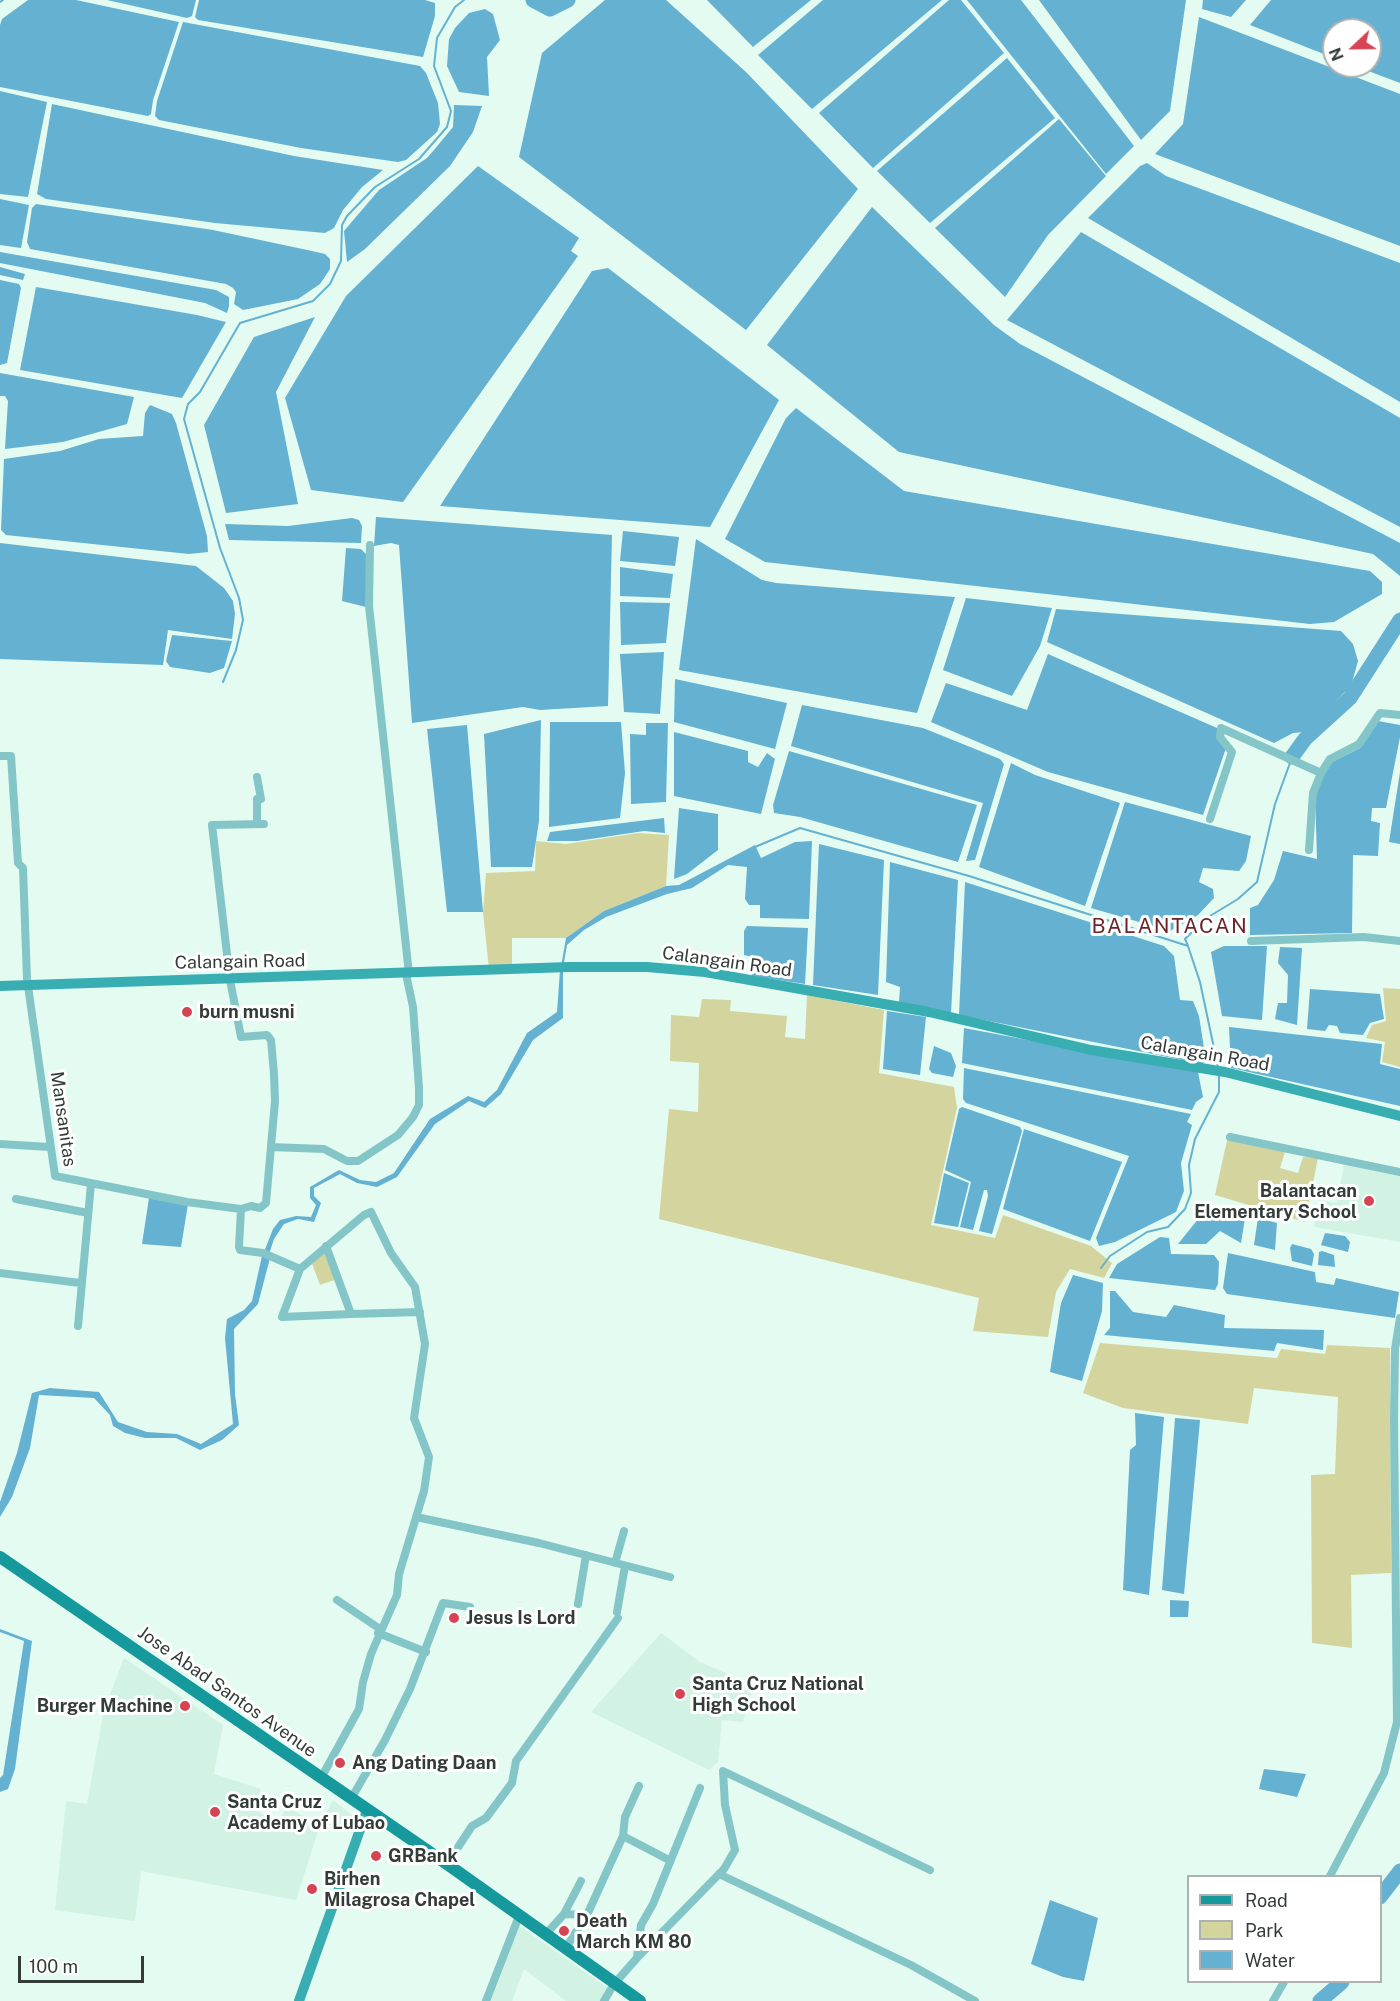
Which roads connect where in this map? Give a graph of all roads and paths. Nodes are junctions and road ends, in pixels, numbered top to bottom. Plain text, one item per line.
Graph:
1 (370, 545) dead end
2 (1400, 715) edge
3 (0, 756) edge
4 (1321, 773) junction
5 (257, 777) dead end
6 (1210, 819) dead end
7 (1309, 850) dead end
8 (1251, 941) dead end
9 (1400, 941) edge
10 (408, 974) junction
11 (230, 980) junction
12 (0, 986) edge
13 (28, 986) junction
14 (1400, 1116) edge
15 (1230, 1137) dead end
16 (0, 1144) edge
17 (49, 1147) junction
18 (271, 1147) junction
19 (1400, 1172) edge
20 (91, 1184) junction
21 (16, 1199) dead end
22 (241, 1209) junction
23 (88, 1213) junction
24 (326, 1246) junction
25 (300, 1269) junction
26 (0, 1273) edge
27 (80, 1283) junction
28 (420, 1312) junction
29 (351, 1314) junction
30 (1400, 1318) edge
31 (78, 1326) dead end
32 (1397, 1373) edge
33 (416, 1517) junction
34 (624, 1531) dead end
35 (1397, 1536) edge
36 (586, 1555) junction
37 (0, 1557) edge
38 (615, 1563) junction
39 (626, 1566) junction
40 (670, 1577) dead end
41 (337, 1600) dead end
42 (578, 1604) dead end
43 (470, 1607) dead end
44 (379, 1631) junction
45 (1398, 1646) edge
46 (426, 1652) junction
47 (1399, 1722) edge
48 (321, 1778) junction
49 (639, 1786) dead end
50 (700, 1788) dead end
51 (351, 1799) junction
52 (367, 1810) junction
53 (623, 1836) junction
54 (669, 1860) junction
55 (447, 1864) junction
56 (930, 1870) dead end
57 (719, 1874) junction
58 (1331, 1875) edge
59 (581, 1881) dead end
60 (564, 1914) junction
61 (587, 1915) junction
62 (519, 1916) junction
63 (546, 1935) junction
64 (565, 1949) junction
65 (637, 1958) junction
66 (1283, 1983) edge
67 (614, 1984) junction
68 (298, 2001) edge
69 (486, 2001) edge
70 (604, 2001) edge
71 (640, 2001) edge
72 (975, 2001) edge
73 (1273, 2001) edge

1 - 10 street
2 - 4 street
3 - 13 street, Mansanitas
4 - 6 street
4 - 7 street
5 - 11 street
8 - 9 street
10 - 11 street, Calangain Road
10 - 14 street, Calangain Road
10 - 18 street
11 - 13 street, Calangain Road
11 - 18 street
12 - 13 street, Calangain Road
13 - 17 street, Mansanitas
15 - 19 street
16 - 17 street
17 - 20 street, Mansanitas
18 - 22 street
20 - 22 street, Mansanitas
20 - 23 street
21 - 23 street
22 - 25 street
23 - 27 street
24 - 25 street
24 - 28 street
24 - 29 street
25 - 29 street
26 - 27 street
27 - 31 street
28 - 29 street
28 - 33 street
30 - 32 street
32 - 35 street
33 - 36 street
33 - 44 street
34 - 38 street
35 - 45 street
36 - 38 street
36 - 42 street
37 - 48 main road, Jose Abad Santos Avenue
38 - 39 street
39 - 40 street
39 - 55 street
41 - 44 street
43 - 46 street
44 - 46 street
44 - 48 street
45 - 47 street
46 - 51 street
47 - 58 street
48 - 51 main road, Jose Abad Santos Avenue
49 - 53 street
50 - 54 street
51 - 52 main road, Jose Abad Santos Avenue
52 - 55 main road, Jose Abad Santos Avenue
52 - 68 street
53 - 54 street
53 - 61 street
54 - 65 street
55 - 62 main road, Jose Abad Santos Avenue
56 - 57 street
57 - 65 street
57 - 72 street
59 - 60 street
60 - 61 street
60 - 63 street
61 - 64 street
62 - 63 main road, Jose Abad Santos Avenue
62 - 69 street
63 - 64 main road, Jose Abad Santos Avenue
64 - 67 main road, Jose Abad Santos Avenue
65 - 67 street
66 - 73 street
67 - 70 street
67 - 71 main road, Jose Abad Santos Avenue

